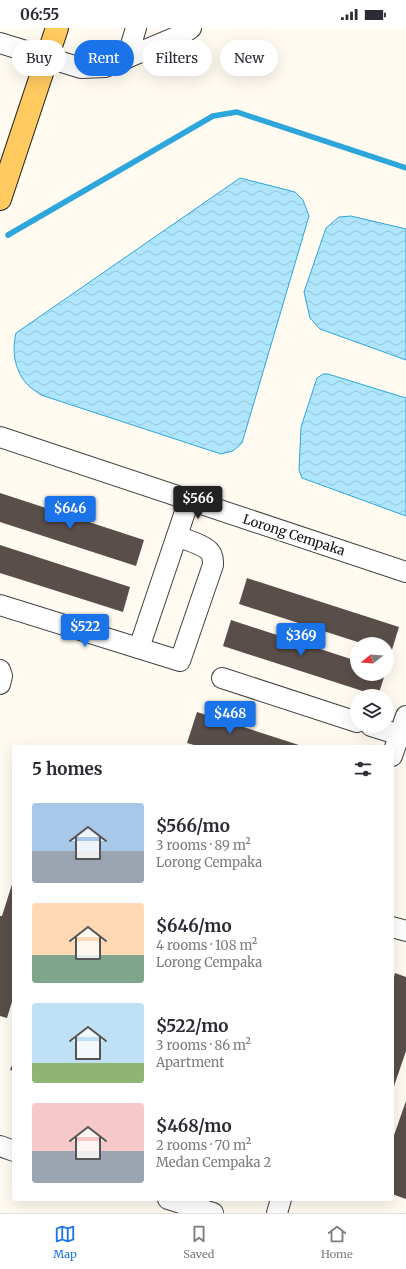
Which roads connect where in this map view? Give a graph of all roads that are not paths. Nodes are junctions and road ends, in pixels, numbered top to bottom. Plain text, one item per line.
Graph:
1 (57, 28) edge
2 (136, 28) edge
3 (191, 28) edge
4 (53, 40) edge
5 (132, 40) edge
6 (0, 43) edge
7 (12, 47) edge
8 (134, 55) edge
9 (41, 76) edge
10 (0, 199) edge
11 (0, 437) edge
12 (190, 500) junction
13 (177, 536) junction
14 (406, 572) edge
15 (0, 605) edge
16 (139, 648) junction
17 (0, 670) edge
18 (222, 678) dead end
19 (0, 684) edge
20 (406, 716) edge
21 (350, 720) edge
22 (394, 733) edge
23 (400, 735) junction
24 (394, 751) edge
25 (394, 928) edge
26 (406, 931) edge
27 (0, 1146) edge
28 (12, 1150) edge
29 (174, 1201) edge
30 (280, 1201) edge
31 (213, 1213) edge
32 (277, 1213) edge

1 - 4 main road
2 - 5 street
3 - 8 street
6 - 7 street
9 - 10 main road
11 - 12 street, Lorong Cempaka
12 - 13 street
12 - 14 street, Lorong Cempaka
13 - 16 street
13 - 16 street
15 - 16 street
17 - 19 street
18 - 21 street
20 - 23 street
22 - 23 street
23 - 24 street
25 - 26 street
27 - 28 street
29 - 31 street
30 - 32 street

